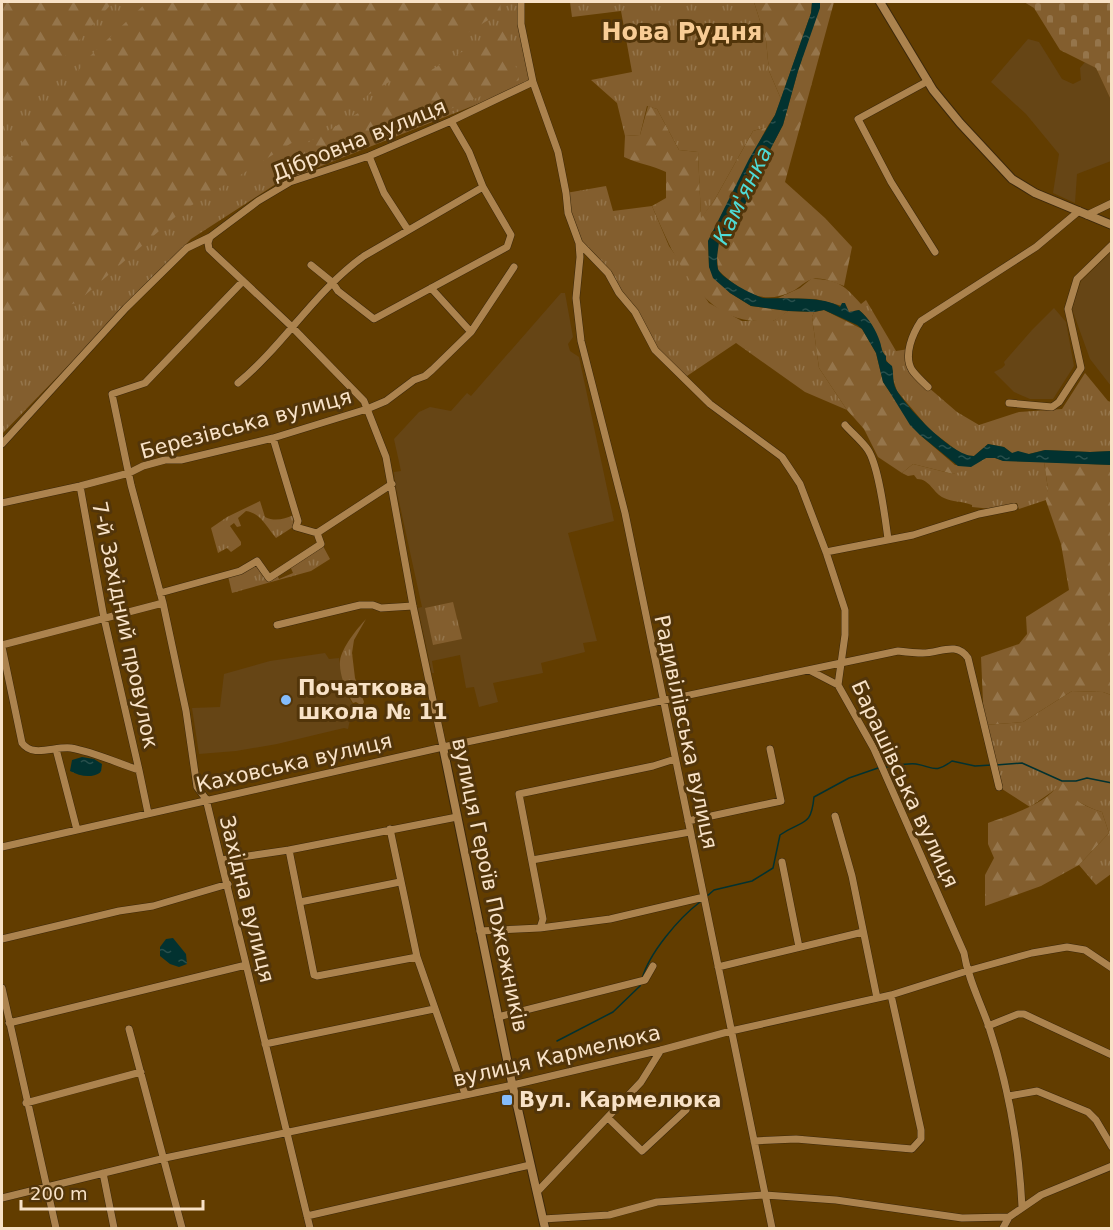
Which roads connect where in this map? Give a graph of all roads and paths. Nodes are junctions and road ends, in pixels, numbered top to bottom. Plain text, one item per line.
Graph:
1 (521, 2) edge
2 (880, 2) edge
3 (928, 81) junction
4 (533, 82) junction
5 (452, 121) junction
6 (369, 156) junction
7 (483, 188) junction
8 (1112, 203) edge
9 (1083, 213) junction
10 (1112, 225) edge
11 (408, 230) junction
12 (210, 237) junction
13 (579, 243) junction
14 (1112, 244) edge
15 (935, 252) dead end
16 (580, 261) junction
17 (597, 261) junction
18 (311, 265) dead end
19 (514, 267) dead end
20 (243, 281) junction
21 (332, 282) junction
22 (431, 288) junction
23 (291, 326) junction
24 (471, 332) junction
25 (238, 383) dead end
26 (928, 387) dead end
27 (1009, 403) dead end
28 (367, 409) junction
29 (845, 425) dead end
30 (273, 438) junction
31 (2, 444) edge
32 (129, 473) junction
33 (392, 484) junction
34 (80, 486) junction
35 (2, 503) edge
36 (1014, 507) dead end
37 (317, 533) junction
38 (888, 539) junction
39 (826, 552) junction
40 (160, 593) junction
41 (163, 603) junction
42 (413, 606) junction
43 (104, 618) junction
44 (277, 625) dead end
45 (2, 646) edge
46 (841, 662) junction
47 (808, 670) junction
48 (838, 685) junction
49 (663, 700) junction
50 (443, 747) junction
51 (56, 749) junction
52 (770, 749) dead end
53 (675, 759) junction
54 (139, 770) junction
55 (999, 787) dead end
56 (206, 800) junction
57 (148, 813) junction
58 (457, 816) junction
59 (835, 816) dead end
60 (688, 821) junction
61 (390, 829) junction
62 (77, 830) junction
63 (690, 832) junction
64 (2, 847) edge
65 (289, 850) junction
66 (221, 860) junction
67 (532, 860) junction
68 (782, 862) dead end
69 (400, 882) junction
70 (228, 884) junction
71 (704, 897) junction
72 (300, 902) junction
73 (540, 928) junction
74 (480, 930) junction
75 (862, 932) junction
76 (2, 939) edge
77 (799, 947) junction
78 (417, 957) junction
79 (246, 965) junction
80 (653, 966) dead end
81 (718, 967) junction
82 (1112, 968) edge
83 (967, 970) junction
84 (2, 988) edge
85 (891, 995) junction
86 (877, 998) junction
87 (434, 1009) junction
88 (498, 1017) junction
89 (9, 1023) junction
90 (988, 1026) junction
91 (129, 1029) dead end
92 (731, 1031) junction
93 (266, 1044) junction
94 (662, 1050) junction
95 (1112, 1055) edge
96 (141, 1072) junction
97 (513, 1085) junction
98 (465, 1094) junction
99 (1009, 1096) junction
100 (26, 1103) junction
101 (686, 1110) dead end
102 (608, 1118) junction
103 (287, 1131) junction
104 (754, 1141) junction
105 (1112, 1147) edge
106 (165, 1158) junction
107 (530, 1164) junction
108 (1112, 1166) edge
109 (103, 1173) junction
110 (46, 1186) junction
111 (537, 1192) junction
112 (765, 1195) junction
113 (2, 1198) edge
114 (1022, 1207) junction
115 (307, 1216) junction
116 (1009, 1217) junction
117 (544, 1224) edge
118 (56, 1228) edge
119 (114, 1228) edge
120 (182, 1228) edge
121 (310, 1228) edge
122 (771, 1228) edge
123 (1004, 1228) edge

1 - 4 street, Барашівська вулиця
2 - 3 street
3 - 9 street
3 - 15 street
4 - 5 street, Дібровна вулиця
4 - 13 street, Барашівська вулиця
5 - 6 street, Дібровна вулиця
5 - 7 street
6 - 11 street
6 - 12 street, Дібровна вулиця
7 - 11 street
7 - 22 street
8 - 9 street
9 - 10 street
9 - 26 street
11 - 21 street
12 - 20 street, вулиця Героїв Пожежників
12 - 31 street, Дібровна вулиця
13 - 16 street, Радивілівська вулиця
13 - 17 street, Барашівська вулиця
14 - 27 street
16 - 17 street
16 - 49 street, Радивілівська вулиця
17 - 39 street, Барашівська вулиця
18 - 21 street
19 - 24 street, Березівська вулиця
20 - 23 street, вулиця Героїв Пожежників
20 - 32 street, Західна вулиця
21 - 22 street
21 - 23 street
22 - 24 street
23 - 25 street
23 - 28 street, вулиця Героїв Пожежників
24 - 28 street, Березівська вулиця
28 - 30 street, Березівська вулиця
28 - 33 street, вулиця Героїв Пожежників
29 - 38 street
30 - 32 street, Березівська вулиця
30 - 37 street
32 - 34 street, Березівська вулиця
32 - 40 street, Західна вулиця
33 - 37 street
33 - 42 street, вулиця Героїв Пожежників
34 - 35 street, Березівська вулиця
34 - 43 street, 7-й Західний провулок
36 - 38 street
37 - 40 street
38 - 39 street
39 - 46 street, Барашівська вулиця
40 - 41 street, Західна вулиця
41 - 43 street
41 - 56 street, Західна вулиця
42 - 44 street
42 - 50 street, вулиця Героїв Пожежників
43 - 45 street
43 - 54 street, 7-й Західний провулок
45 - 51 street
46 - 47 street, Каховська вулиця
46 - 48 street, Барашівська вулиця
46 - 55 street, Каховська вулиця
47 - 48 street
47 - 49 street, Каховська вулиця
48 - 83 street, Барашівська вулиця
49 - 50 street, Каховська вулиця
49 - 53 street, Радивілівська вулиця
50 - 56 street, Каховська вулиця
50 - 58 street, вулиця Героїв Пожежників
51 - 54 street
51 - 62 street
52 - 60 street
53 - 60 street, Радивілівська вулиця
53 - 67 street
54 - 57 street, 7-й Західний провулок
56 - 57 street, Каховська вулиця
56 - 66 street, Західна вулиця
57 - 62 street, Каховська вулиця
58 - 61 street
58 - 74 street, вулиця Героїв Пожежників
59 - 75 street
60 - 63 street, Радивілівська вулиця
61 - 65 street
61 - 69 street
62 - 64 street, Каховська вулиця
63 - 67 street
63 - 71 street, Радивілівська вулиця
65 - 66 street
65 - 72 street
66 - 70 street, Західна вулиця
67 - 73 street
68 - 77 street
69 - 72 street
69 - 78 street
70 - 76 street
70 - 79 street, Західна вулиця
71 - 73 street
71 - 81 street, Радивілівська вулиця
72 - 78 street
73 - 74 street
74 - 88 street, вулиця Героїв Пожежників
75 - 77 street
75 - 86 street
77 - 81 street
78 - 87 street
79 - 89 street
79 - 93 street, Західна вулиця
80 - 88 street
81 - 92 street, Радивілівська вулиця
82 - 83 street, вулиця Кармелюка
83 - 85 street, вулиця Кармелюка
83 - 90 street, Барашівська вулиця
84 - 89 street
85 - 86 street, вулиця Кармелюка
85 - 104 street
86 - 92 street, вулиця Кармелюка
87 - 93 street
87 - 98 street
88 - 97 street, вулиця Героїв Пожежників
89 - 100 street
90 - 95 street
90 - 99 street, Барашівська вулиця
91 - 96 street
92 - 94 street, вулиця Кармелюка
92 - 104 street, Радивілівська вулиця
93 - 103 street, Західна вулиця
94 - 97 street, вулиця Кармелюка
94 - 102 street
96 - 100 street
96 - 106 street
97 - 98 street, вулиця Кармелюка
97 - 107 street, вулиця Героїв Пожежників
98 - 103 street, вулиця Кармелюка
99 - 105 street
99 - 114 street, Барашівська вулиця
100 - 110 street
101 - 102 street
102 - 111 street
103 - 106 street, вулиця Кармелюка
103 - 115 street, Західна вулиця
104 - 112 street, Радивілівська вулиця
106 - 109 street, вулиця Кармелюка
106 - 120 street
107 - 111 street, вулиця Героїв Пожежників
107 - 115 street
108 - 114 street
109 - 110 street, вулиця Кармелюка
109 - 119 street
110 - 113 street, вулиця Кармелюка
110 - 118 street
111 - 117 street, вулиця Героїв Пожежників
112 - 116 street
112 - 117 street
112 - 122 street, Радивілівська вулиця
114 - 116 street
115 - 121 street, Західна вулиця
116 - 123 street

